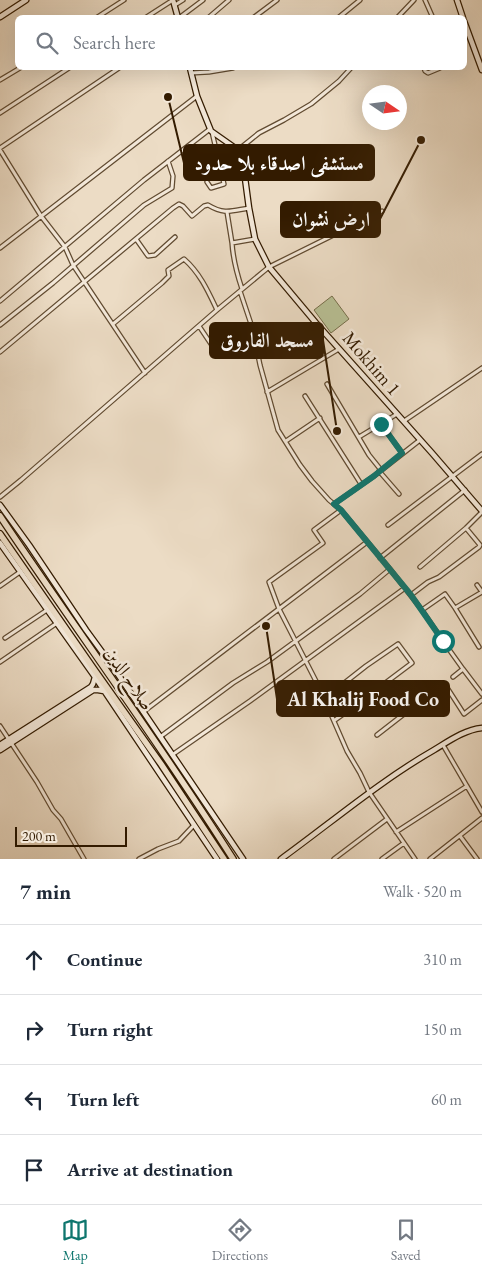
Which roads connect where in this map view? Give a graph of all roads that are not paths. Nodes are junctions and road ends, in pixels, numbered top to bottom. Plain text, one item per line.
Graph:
1 (26, 0) edge
2 (124, 0) edge
3 (183, 0) edge
4 (203, 0) edge
5 (220, 0) edge
6 (229, 0) edge
7 (277, 0) edge
8 (360, 0) edge
9 (414, 0) edge
10 (425, 0) edge
11 (457, 0) edge
12 (173, 2) edge
13 (224, 4) junction
14 (101, 15) edge
15 (150, 15) edge
16 (177, 15) edge
17 (182, 15) edge
18 (211, 15) edge
19 (258, 15) edge
20 (342, 15) edge
21 (399, 15) edge
22 (432, 15) edge
23 (463, 15) edge
24 (0, 16) edge
25 (467, 28) edge
26 (17, 70) edge
27 (66, 70) edge
28 (115, 70) edge
29 (191, 70) edge
30 (349, 70) edge
31 (482, 70) edge
32 (0, 80) edge
33 (197, 96) junction
34 (0, 112) edge
35 (211, 130) junction
36 (0, 149) edge
37 (238, 150) junction
38 (168, 161) junction
39 (207, 182) dead end
40 (249, 208) junction
41 (382, 211) dead end
42 (227, 212) junction
43 (41, 216) junction
44 (176, 237) dead end
45 (136, 239) junction
46 (255, 239) junction
47 (232, 243) junction
48 (65, 246) junction
49 (0, 248) edge
50 (73, 265) junction
51 (269, 267) junction
52 (85, 282) junction
53 (241, 290) junction
54 (0, 301) edge
55 (217, 310) junction
56 (316, 322) junction
57 (113, 324) junction
58 (0, 326) edge
59 (199, 326) junction
60 (339, 349) junction
61 (215, 350) dead end
62 (0, 352) edge
63 (258, 356) junction
64 (482, 368) edge
65 (145, 373) junction
66 (327, 384) dead end
67 (267, 392) junction
68 (305, 396) dead end
69 (397, 414) junction
70 (320, 418) junction
71 (404, 421) junction
72 (381, 424) junction
73 (359, 437) junction
74 (420, 440) junction
75 (286, 441) junction
76 (402, 453) junction
77 (482, 454) edge
78 (380, 471) junction
79 (452, 476) junction
80 (361, 484) junction
81 (464, 490) junction
82 (399, 494) dead end
83 (0, 497) edge
84 (334, 504) junction
85 (0, 505) edge
86 (341, 510) junction
87 (482, 512) edge
88 (0, 516) edge
89 (388, 525) dead end
90 (466, 528) junction
91 (0, 534) edge
92 (26, 540) junction
93 (367, 542) junction
94 (0, 543) edge
95 (22, 549) junction
96 (380, 558) junction
97 (420, 567) dead end
98 (390, 570) junction
99 (20, 572) junction
100 (477, 585) dead end
101 (0, 586) edge
102 (405, 588) junction
103 (482, 592) edge
104 (411, 595) junction
105 (57, 601) junction
106 (49, 603) junction
107 (455, 608) junction
108 (279, 609) junction
109 (47, 610) junction
110 (422, 610) junction
111 (56, 623) junction
112 (5, 638) dead end
113 (295, 640) junction
114 (479, 647) dead end
115 (304, 661) junction
116 (0, 662) edge
117 (463, 669) junction
118 (106, 670) junction
119 (96, 676) junction
120 (453, 677) dead end
121 (104, 691) junction
122 (482, 694) edge
123 (324, 699) junction
124 (482, 700) edge
125 (143, 712) junction
126 (334, 720) junction
127 (0, 726) edge
128 (482, 728) edge
129 (377, 735) dead end
130 (160, 737) junction
131 (10, 742) junction
132 (442, 744) junction
133 (0, 745) edge
134 (0, 750) edge
135 (172, 755) junction
136 (467, 786) junction
137 (370, 792) junction
138 (482, 812) edge
139 (387, 819) junction
140 (482, 819) edge
141 (194, 825) junction
142 (396, 832) junction
143 (460, 836) junction
144 (404, 843) junction
145 (84, 859) edge
146 (139, 859) edge
147 (217, 859) edge
148 (224, 859) edge
149 (233, 859) edge
150 (242, 859) edge
151 (282, 859) edge
152 (334, 859) edge
153 (382, 859) edge
154 (415, 859) edge
155 (430, 859) edge
156 (477, 859) edge

1 - 24 street
2 - 14 street
3 - 12 street
4 - 17 street
5 - 13 street
6 - 13 street
7 - 19 street
8 - 20 street
9 - 21 street
10 - 22 street
11 - 23 street
12 - 15 street
12 - 16 street
13 - 18 street
25 - 31 street
26 - 32 street
27 - 34 street
28 - 36 street
29 - 33 street
30 - 37 street
33 - 35 street
33 - 43 street
35 - 37 street
35 - 38 street
35 - 39 street
36 - 43 street
37 - 40 street, Mokhim 1
38 - 48 street
38 - 50 street
40 - 42 street
40 - 46 street, Mokhim 1
41 - 51 street
42 - 45 street
42 - 47 street
43 - 48 street
43 - 49 street
44 - 45 street
45 - 52 street
46 - 47 street
46 - 51 street, Mokhim 1
47 - 53 street
48 - 50 street
48 - 54 street
50 - 52 street
50 - 58 street
51 - 53 street
51 - 56 street, Mokhim 1
52 - 57 street
52 - 62 street
53 - 55 street
53 - 63 street
55 - 57 street
55 - 59 street
56 - 60 street, Mokhim 1
56 - 63 street
57 - 65 street
59 - 61 street
59 - 65 street
60 - 67 street
60 - 69 street, Mokhim 1
63 - 67 street
64 - 71 street
65 - 83 street
66 - 73 street
67 - 75 street
68 - 70 street
69 - 71 street, Mokhim 1
69 - 72 street
70 - 75 street
70 - 80 street
71 - 74 street, Mokhim 1
72 - 73 street
72 - 76 street
73 - 78 street
74 - 76 street
74 - 79 street, Mokhim 1
75 - 84 street
76 - 78 street
77 - 79 street
78 - 80 street
78 - 82 street
79 - 81 street, Mokhim 1
79 - 89 street
80 - 84 street
81 - 87 street, Mokhim 1
81 - 96 street
84 - 86 street
85 - 92 street
86 - 93 street
86 - 108 street
87 - 90 street
88 - 95 highway, صلاح الدين
90 - 97 street
90 - 104 street
91 - 106 highway, صلاح الدين
92 - 95 highway
92 - 125 street
93 - 96 street
93 - 108 street
94 - 99 street
95 - 105 highway, صلاح الدين
96 - 98 street
98 - 102 street
98 - 113 street
99 - 101 street
99 - 109 street
100 - 103 street
102 - 104 street
102 - 115 street
103 - 107 street
104 - 110 street
105 - 106 highway
105 - 118 highway, صلاح الدين
106 - 119 highway, صلاح الدين
107 - 110 street
107 - 114 street
108 - 113 street
108 - 125 street
109 - 111 street
109 - 112 street
110 - 117 street
111 - 116 street
111 - 119 street
113 - 115 street
113 - 130 street
115 - 123 street
115 - 135 street
117 - 120 street
117 - 122 street
118 - 119 highway
118 - 149 highway, صلاح الدين
119 - 121 street
119 - 131 street
119 - 148 highway, صلاح الدين
121 - 131 street
121 - 141 street
123 - 126 street
123 - 126 street
124 - 129 street
125 - 130 street
126 - 137 street
127 - 131 street
128 - 132 street
130 - 135 street
131 - 133 street
131 - 134 street
131 - 145 street
132 - 136 street
132 - 137 street
135 - 150 street
136 - 138 street
136 - 142 street
137 - 139 street
137 - 151 street
139 - 142 street
139 - 152 street
140 - 143 street
141 - 146 street
141 - 147 street
142 - 144 street
143 - 155 street
143 - 156 street
144 - 153 street
144 - 154 street

